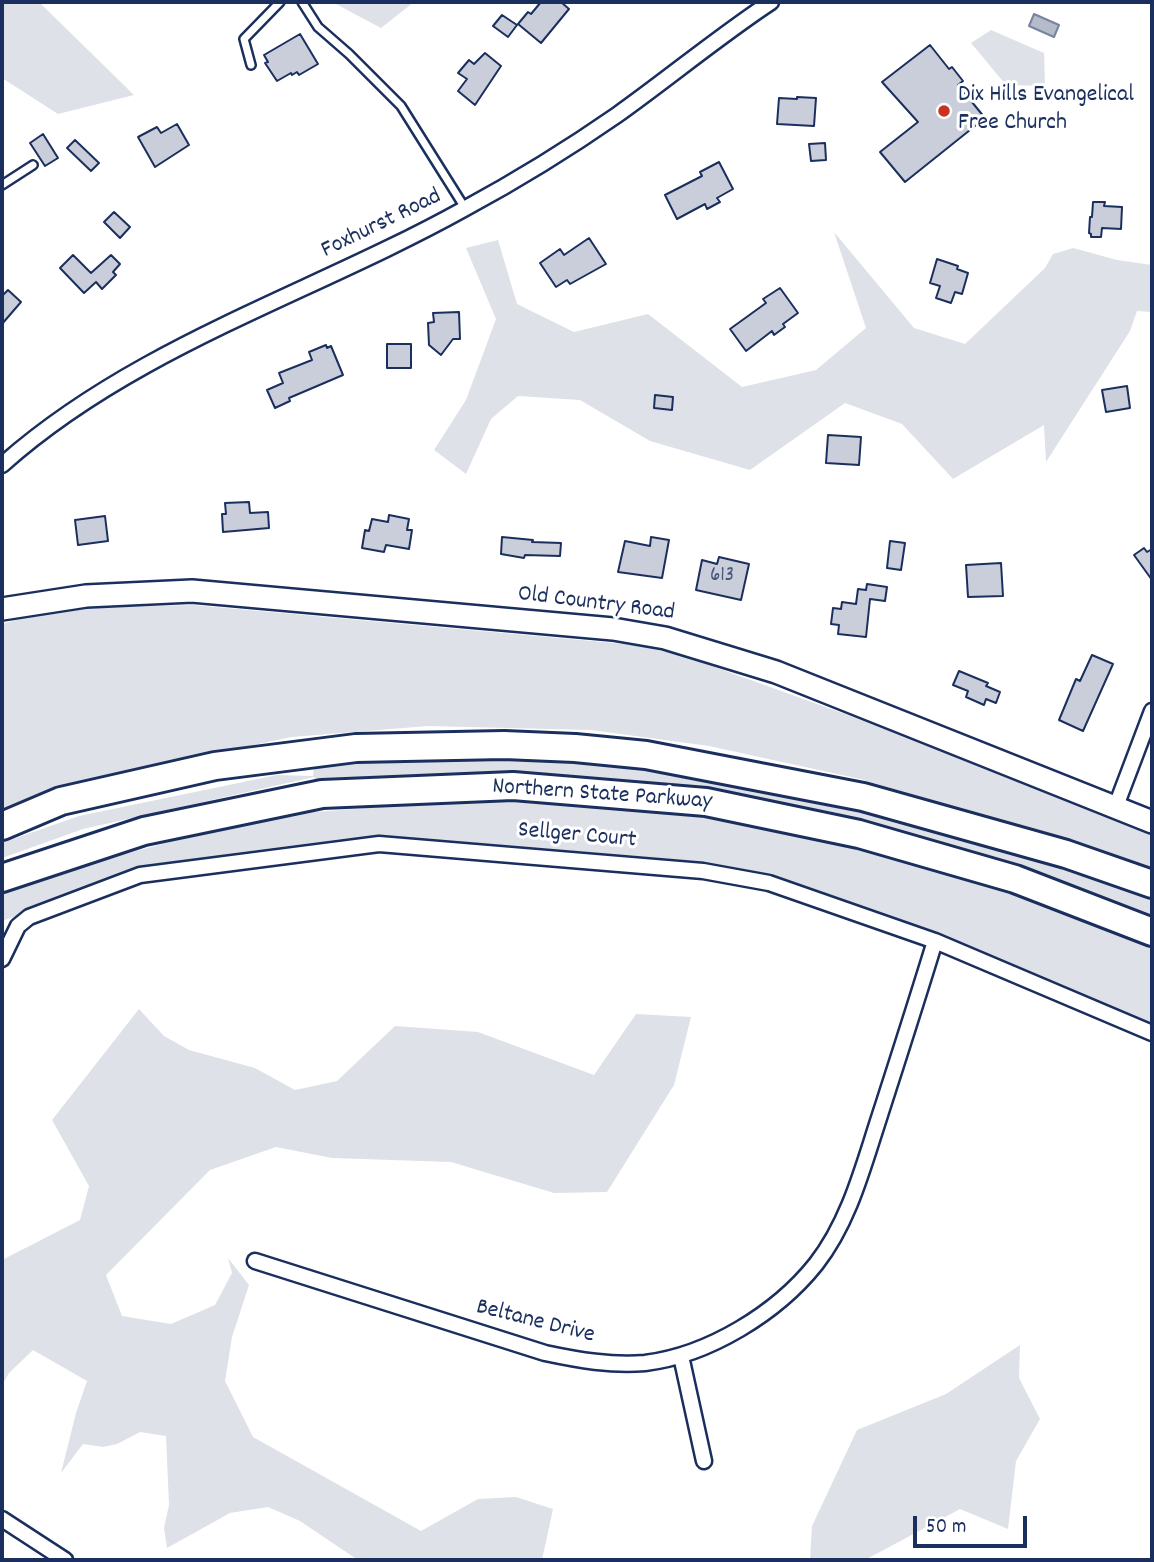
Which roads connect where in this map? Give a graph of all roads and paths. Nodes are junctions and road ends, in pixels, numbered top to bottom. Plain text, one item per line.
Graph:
1 (280, 2) edge
2 (302, 2) edge
3 (771, 2) edge
4 (251, 65) dead end
5 (33, 165) dead end
6 (2, 186) edge
7 (466, 208) junction
8 (2, 466) edge
9 (2, 609) edge
10 (1152, 711) edge
11 (1116, 807) junction
12 (1152, 822) edge
13 (2, 826) edge
14 (2, 878) edge
15 (1152, 884) edge
16 (1152, 932) edge
17 (935, 941) junction
18 (2, 959) edge
19 (1152, 1033) edge
20 (255, 1261) dead end
21 (681, 1356) junction
22 (704, 1461) dead end
23 (2, 1519) edge
24 (65, 1560) edge

1 - 4 lane
2 - 7 lane
3 - 7 street, Foxhurst Road
5 - 6 lane
7 - 8 street, Foxhurst Road
9 - 11 main road, Old Country Road
10 - 11 street
11 - 12 main road, Old Country Road
13 - 15 highway, Northern State Parkway
14 - 16 highway, Northern State Parkway
17 - 18 street, Sellger Court
17 - 19 street, Sellger Court
17 - 21 street, Beltane Drive
20 - 21 street, Beltane Drive
21 - 22 street
23 - 24 street

